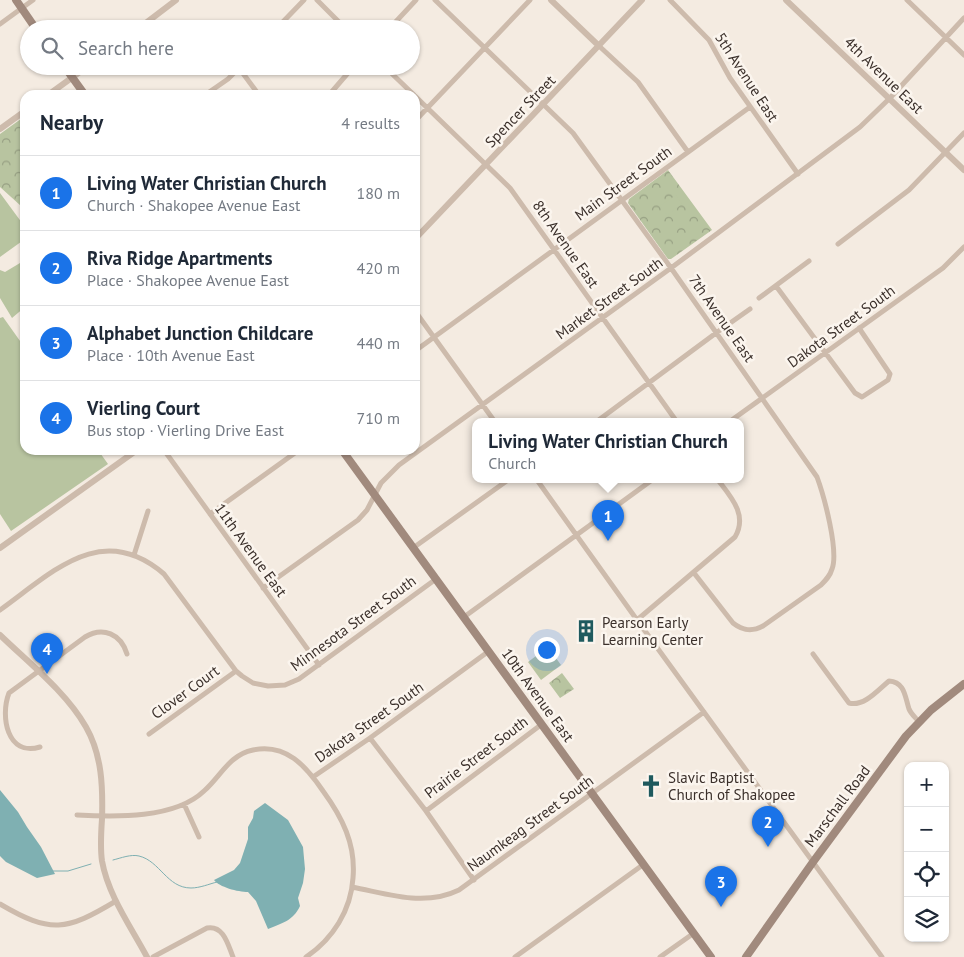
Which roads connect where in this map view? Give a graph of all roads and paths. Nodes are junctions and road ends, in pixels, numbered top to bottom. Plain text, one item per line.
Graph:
1 (16, 0) edge
2 (33, 0) edge
3 (176, 0) edge
4 (304, 0) edge
5 (317, 0) edge
6 (416, 0) edge
7 (435, 0) edge
8 (530, 0) edge
9 (551, 0) edge
10 (642, 0) edge
11 (670, 0) edge
12 (786, 0) edge
13 (907, 0) edge
14 (22, 8) junction
15 (964, 18) edge
16 (30, 20) edge
17 (150, 20) edge
18 (285, 20) edge
19 (337, 20) edge
20 (397, 20) edge
21 (0, 24) edge
22 (946, 37) junction
23 (598, 45) junction
24 (485, 47) junction
25 (964, 55) edge
26 (70, 75) edge
27 (76, 75) edge
28 (230, 75) edge
29 (245, 75) edge
30 (346, 75) edge
31 (394, 75) edge
32 (72, 78) junction
33 (55, 90) edge
34 (81, 90) edge
35 (211, 90) edge
36 (256, 90) edge
37 (333, 90) edge
38 (410, 90) edge
39 (890, 98) junction
40 (420, 100) edge
41 (543, 106) junction
42 (428, 107) junction
43 (750, 107) junction
44 (20, 115) edge
45 (420, 116) edge
46 (0, 129) edge
47 (964, 133) edge
48 (688, 152) junction
49 (946, 152) junction
50 (486, 163) junction
51 (964, 170) edge
52 (798, 174) junction
53 (622, 200) junction
54 (420, 234) edge
55 (838, 244) dead end
56 (964, 247) edge
57 (555, 248) junction
58 (809, 261) dead end
59 (671, 268) junction
60 (776, 286) junction
61 (759, 298) dead end
62 (750, 309) dead end
63 (602, 318) junction
64 (420, 319) edge
65 (859, 328) junction
66 (716, 333) junction
67 (434, 338) junction
68 (420, 348) edge
69 (825, 352) junction
70 (650, 382) junction
71 (762, 398) junction
72 (483, 406) junction
73 (492, 418) edge
74 (601, 418) edge
75 (675, 418) edge
76 (734, 418) edge
77 (420, 451) edge
78 (130, 455) edge
79 (168, 455) edge
80 (292, 455) edge
81 (346, 455) edge
82 (414, 455) edge
83 (504, 483) edge
84 (539, 483) edge
85 (648, 483) edge
86 (720, 483) edge
87 (374, 495) junction
88 (148, 511) dead end
89 (210, 514) junction
90 (577, 536) junction
91 (1, 546) edge
92 (413, 548) junction
93 (134, 555) junction
94 (694, 573) junction
95 (436, 579) junction
96 (263, 588) junction
97 (0, 610) edge
98 (464, 617) junction
99 (637, 620) junction
100 (0, 636) edge
101 (489, 651) junction
102 (127, 654) dead end
103 (813, 654) dead end
104 (319, 665) junction
105 (236, 671) junction
106 (37, 672) junction
107 (964, 684) edge
108 (704, 712) junction
109 (919, 722) junction
110 (542, 724) junction
111 (149, 734) dead end
112 (370, 738) junction
113 (40, 747) dead end
114 (313, 777) junction
115 (591, 794) junction
116 (184, 804) junction
117 (426, 811) junction
118 (77, 815) dead end
119 (102, 816) junction
120 (199, 837) dead end
121 (813, 862) junction
122 (644, 864) junction
123 (474, 880) junction
124 (352, 886) junction
125 (116, 901) junction
126 (0, 904) edge
127 (694, 932) junction
128 (147, 957) edge
129 (153, 957) edge
130 (233, 957) edge
131 (306, 957) edge
132 (515, 957) edge
133 (660, 957) edge
134 (711, 957) edge
135 (746, 957) edge
136 (882, 957) edge

1 - 14 main road
2 - 14 street
3 - 17 street
4 - 18 street
5 - 19 street
6 - 20 street
7 - 24 street, 7th Avenue East
8 - 24 street
9 - 23 street
10 - 23 street, Spencer Street
11 - 43 street, 5th Avenue East
12 - 39 street, 4th Avenue East
13 - 22 street
14 - 16 main road
14 - 21 street
15 - 22 street, Market Street South
22 - 25 street
22 - 39 street, Market Street South
23 - 41 street, Spencer Street
23 - 48 street
24 - 41 street, 7th Avenue East
24 - 42 street
26 - 32 main road
27 - 32 street
28 - 35 street
29 - 36 street
30 - 37 street
31 - 38 street, 8th Avenue East
32 - 33 street
32 - 34 main road
39 - 49 street, 4th Avenue East
39 - 52 street, Market Street South
40 - 42 street, 8th Avenue East
41 - 50 street, Spencer Street
41 - 53 street, 7th Avenue East
42 - 45 street
42 - 50 street, 8th Avenue East
43 - 48 street, Main Street South
43 - 52 street, 5th Avenue East
44 - 46 street
47 - 49 street
48 - 53 street, Main Street South
49 - 51 street, 4th Avenue East
49 - 55 street
50 - 54 street, Spencer Street
50 - 57 street, 8th Avenue East
52 - 59 street, Market Street South
53 - 57 street, Main Street South
53 - 59 street, 7th Avenue East
56 - 65 street, Dakota Street South
57 - 63 street, 8th Avenue East
57 - 67 street, Main Street South
58 - 60 street
59 - 63 street, Market Street South
59 - 66 street, 7th Avenue East
60 - 61 street
60 - 69 street
62 - 66 street
63 - 70 street, 8th Avenue East
63 - 72 street, Market Street South
64 - 67 street
65 - 69 street, Dakota Street South
65 - 69 street
66 - 70 street
66 - 71 street, 7th Avenue East
67 - 68 street, Main Street South
67 - 72 street
69 - 71 street, Dakota Street South
70 - 74 street
70 - 75 street, 8th Avenue East
71 - 76 street, Dakota Street South
71 - 94 street, 7th Avenue East
72 - 73 street
72 - 77 street, Market Street South
78 - 91 street
79 - 89 street, 11th Avenue East
80 - 89 street
81 - 87 main road, 10th Avenue East
82 - 87 street, Market Street South
83 - 92 street
84 - 90 street
85 - 90 street
86 - 94 street
87 - 92 main road, 10th Avenue East
87 - 96 street, Market Street South
88 - 93 street
89 - 96 street, 11th Avenue East
90 - 98 street
90 - 99 street
92 - 95 main road, 10th Avenue East
93 - 97 street, Minnesota Street South
93 - 105 street, Minnesota Street South
94 - 99 street
95 - 98 main road, 10th Avenue East
95 - 104 street, Minnesota Street South
96 - 104 street, 11th Avenue East
98 - 101 main road, 10th Avenue East
99 - 108 street
100 - 106 street
101 - 110 main road, 10th Avenue East
101 - 112 street, Dakota Street South
102 - 106 street
103 - 109 street
104 - 105 street, Minnesota Street South
105 - 111 street, Clover Court
106 - 113 street
106 - 119 street
107 - 109 main road, Marschall Road
108 - 115 street, Naumkeag Street South
108 - 121 street
109 - 121 main road, Marschall Road
110 - 115 main road, 10th Avenue East
110 - 117 street, Prairie Street South
112 - 114 street, Dakota Street South
112 - 117 street
114 - 116 street, Dakota Street South
114 - 124 street
115 - 122 main road, 10th Avenue East
115 - 123 street, Naumkeag Street South
116 - 119 street, Dakota Street South
116 - 120 street
117 - 123 street
118 - 119 street, Dakota Street South
119 - 125 street
121 - 135 main road, Marschall Road
121 - 136 street
122 - 127 main road, 10th Avenue East
122 - 132 street
123 - 124 street, Naumkeag Street South
124 - 131 street
125 - 126 street
125 - 128 street
127 - 133 street
127 - 134 main road, 10th Avenue East
129 - 130 street

